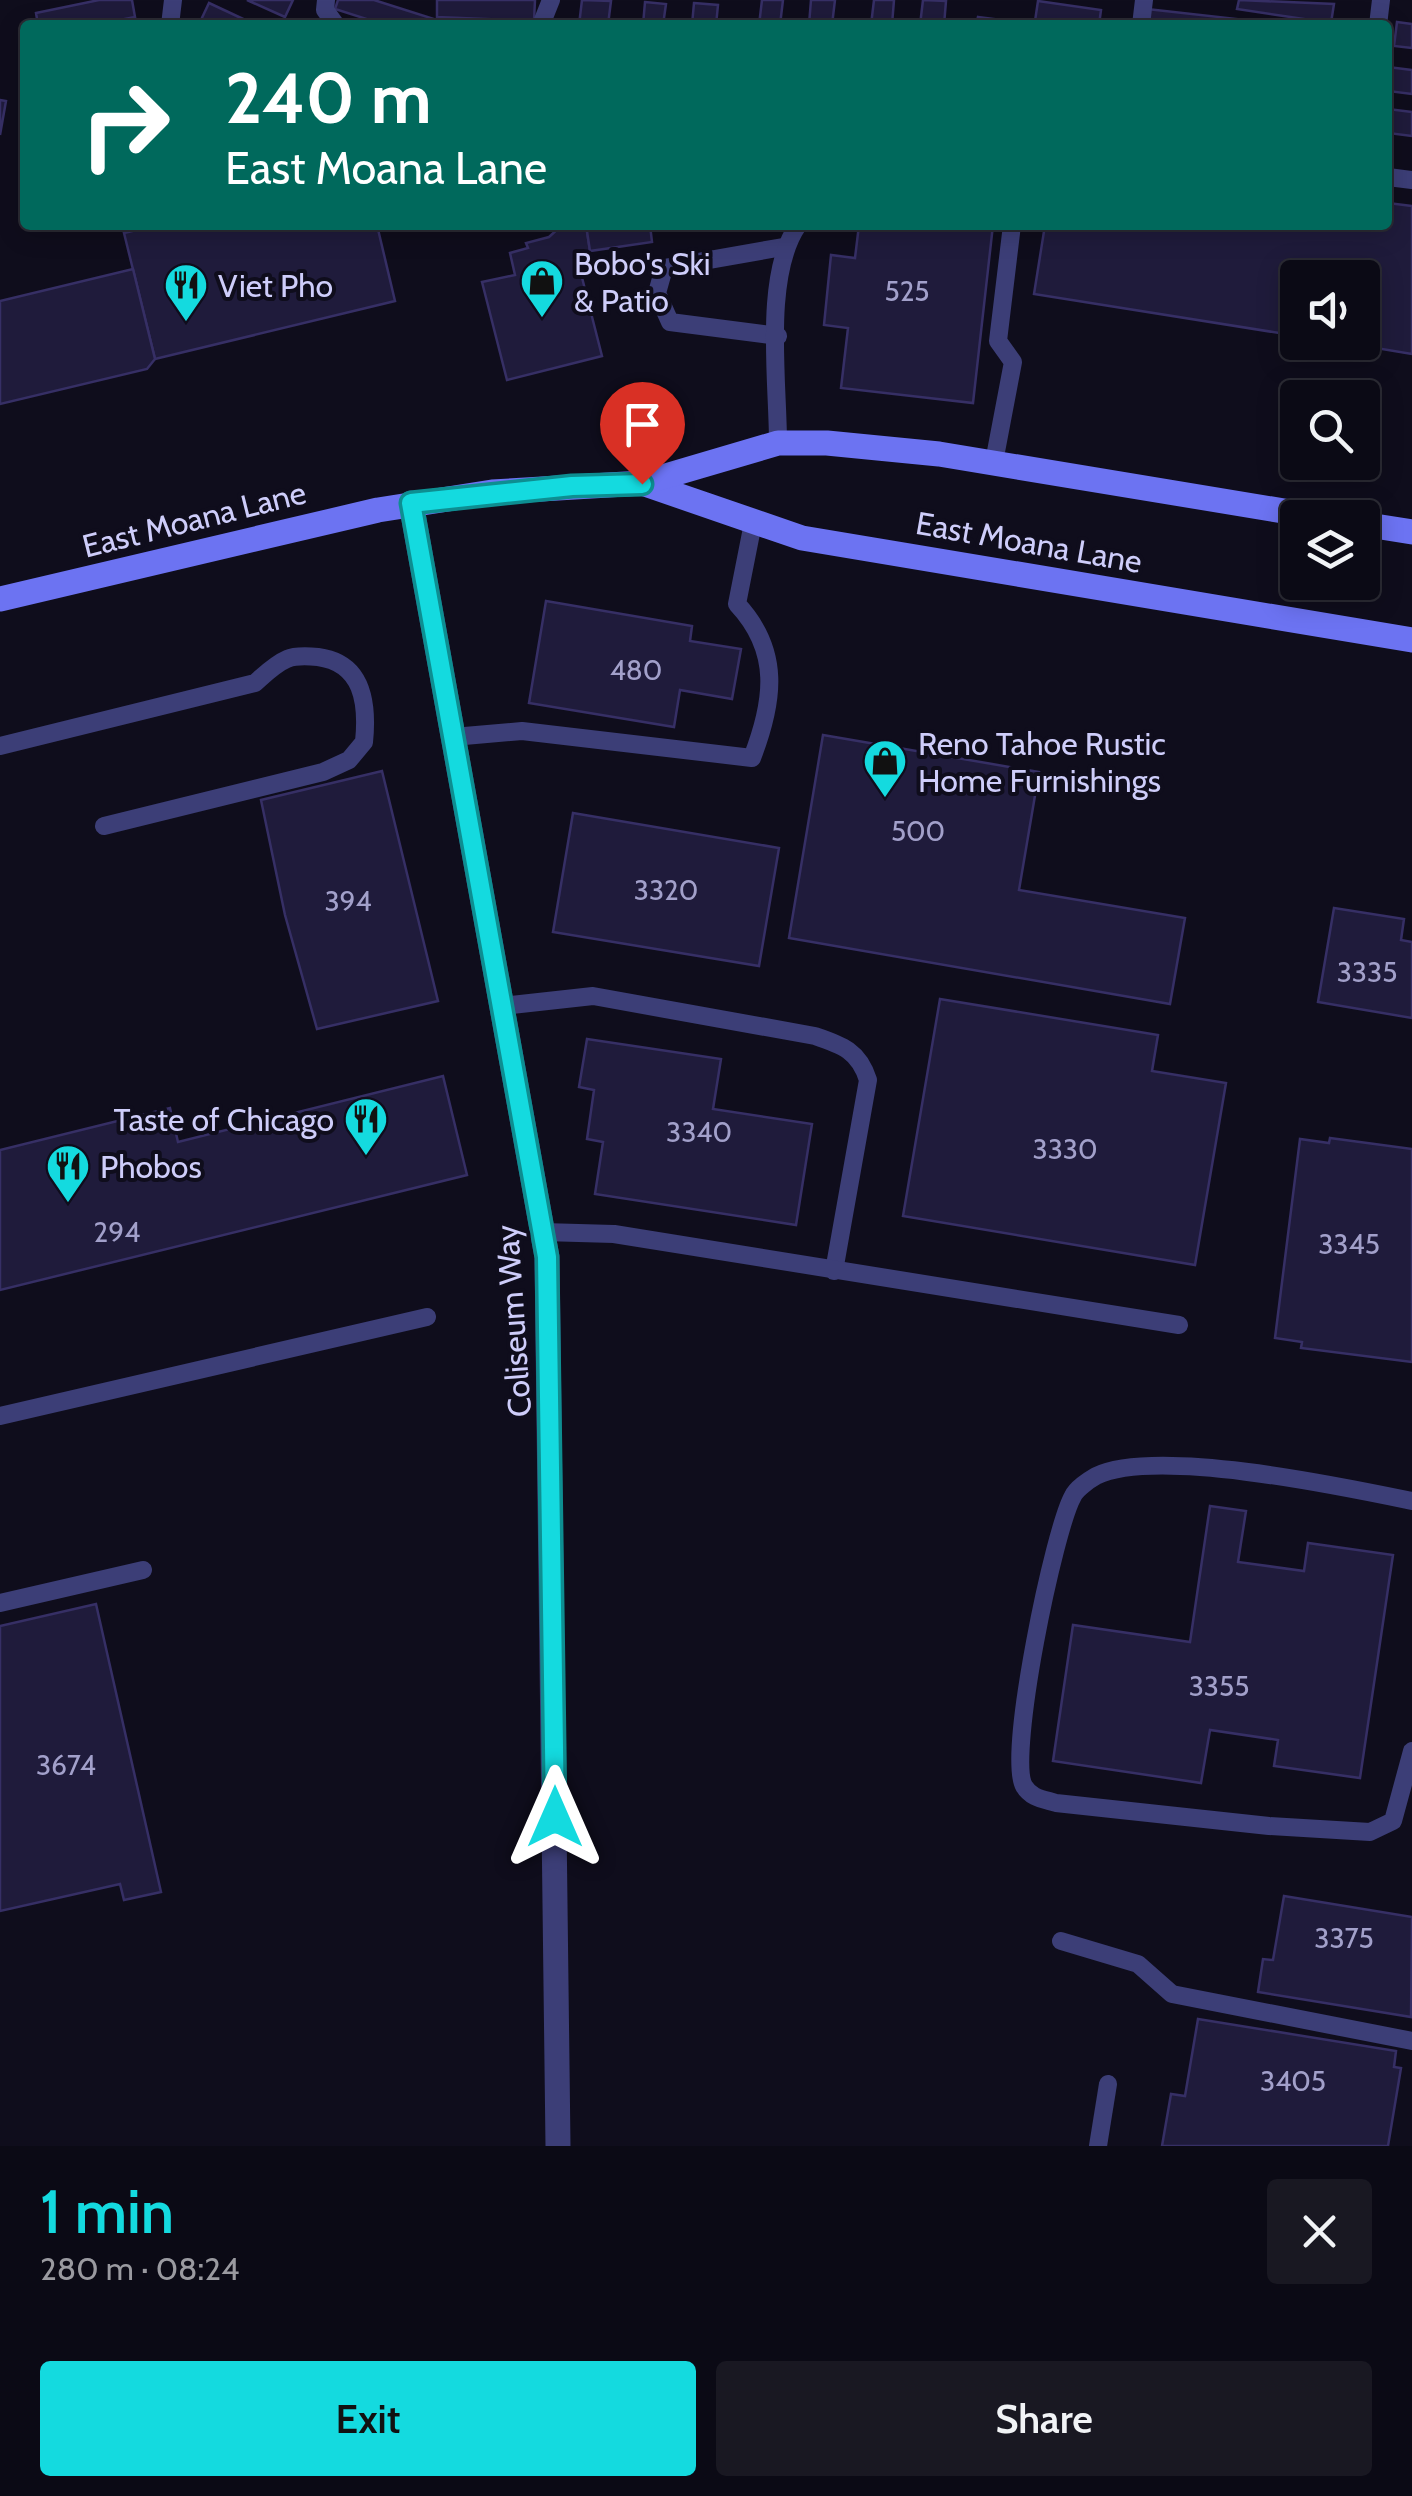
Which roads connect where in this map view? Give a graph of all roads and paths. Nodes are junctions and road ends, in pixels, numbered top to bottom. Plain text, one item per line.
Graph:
1 (795, 230) edge
2 (1011, 230) edge
3 (784, 246) junction
4 (778, 336) junction
5 (778, 443) junction
6 (994, 462) junction
7 (642, 484) junction
8 (411, 503) junction
9 (1280, 510) edge
10 (753, 522) junction
11 (1380, 527) edge
12 (1412, 532) edge
13 (0, 599) edge
14 (1412, 640) edge
15 (453, 737) junction
16 (0, 746) edge
17 (104, 826) dead end
18 (502, 1006) junction
19 (542, 1232) junction
20 (834, 1271) junction
21 (427, 1317) dead end
22 (1179, 1325) dead end
23 (0, 1416) edge
24 (1412, 1501) edge
25 (143, 1570) dead end
26 (0, 1603) edge
27 (1412, 1751) edge
28 (1062, 1941) dead end
29 (1412, 2041) edge
30 (1108, 2084) dead end
31 (558, 2146) edge
32 (1098, 2146) edge

1 - 3 lane
2 - 6 lane
3 - 4 lane
3 - 4 lane
4 - 5 lane
5 - 6 main road, East Moana Lane
5 - 7 main road, East Moana Lane
6 - 9 main road, East Moana Lane
7 - 8 main road, East Moana Lane
7 - 10 main road, East Moana Lane
8 - 13 main road, East Moana Lane
8 - 15 street, Coliseum Way
10 - 14 main road, East Moana Lane
10 - 15 lane
11 - 12 main road
15 - 18 street, Coliseum Way
16 - 17 lane
18 - 19 street, Coliseum Way
18 - 20 lane
19 - 20 lane
19 - 31 street, Coliseum Way
20 - 22 lane
21 - 23 lane
24 - 27 lane
25 - 26 lane
28 - 29 lane
30 - 32 lane

